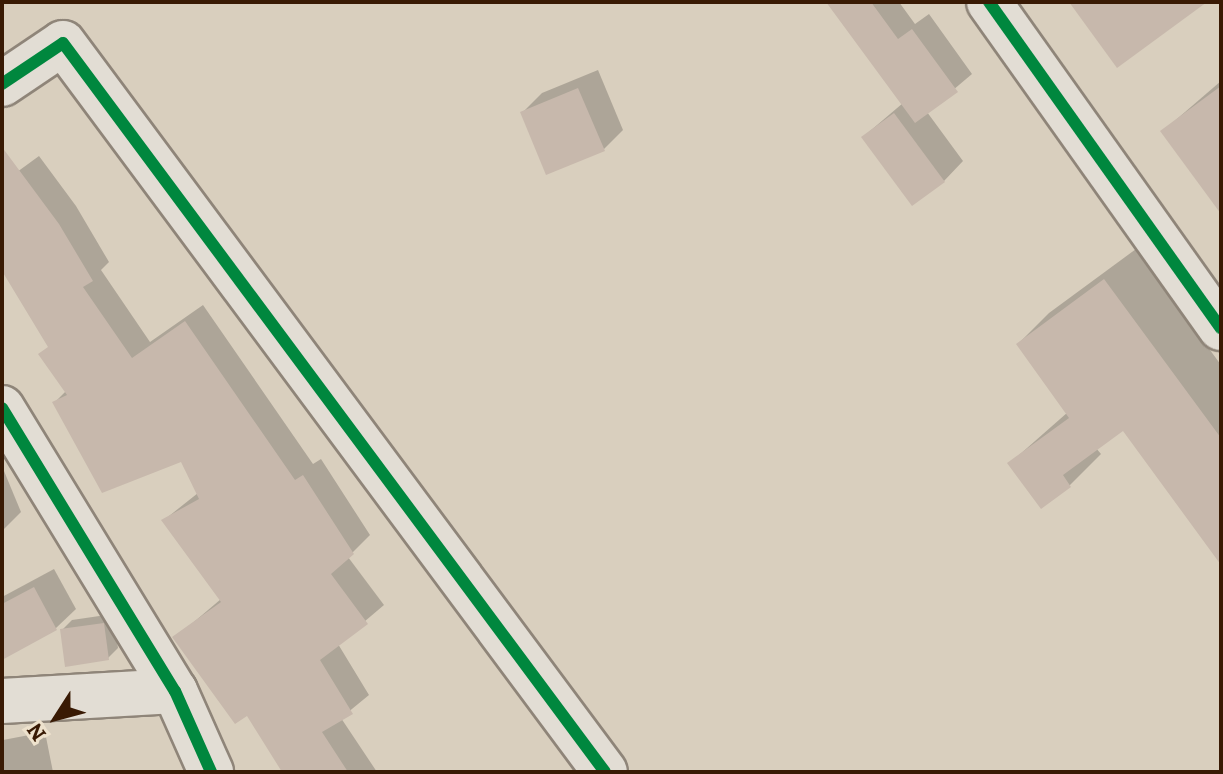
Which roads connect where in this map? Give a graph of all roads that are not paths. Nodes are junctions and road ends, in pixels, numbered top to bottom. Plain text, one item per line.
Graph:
1 (989, 2) edge
2 (2, 84) edge
3 (1221, 328) edge
4 (2, 408) edge
5 (175, 691) junction
6 (2, 701) edge
7 (211, 772) edge
8 (605, 772) edge

1 - 3 street
2 - 8 street
4 - 5 street
5 - 6 street
5 - 7 street

